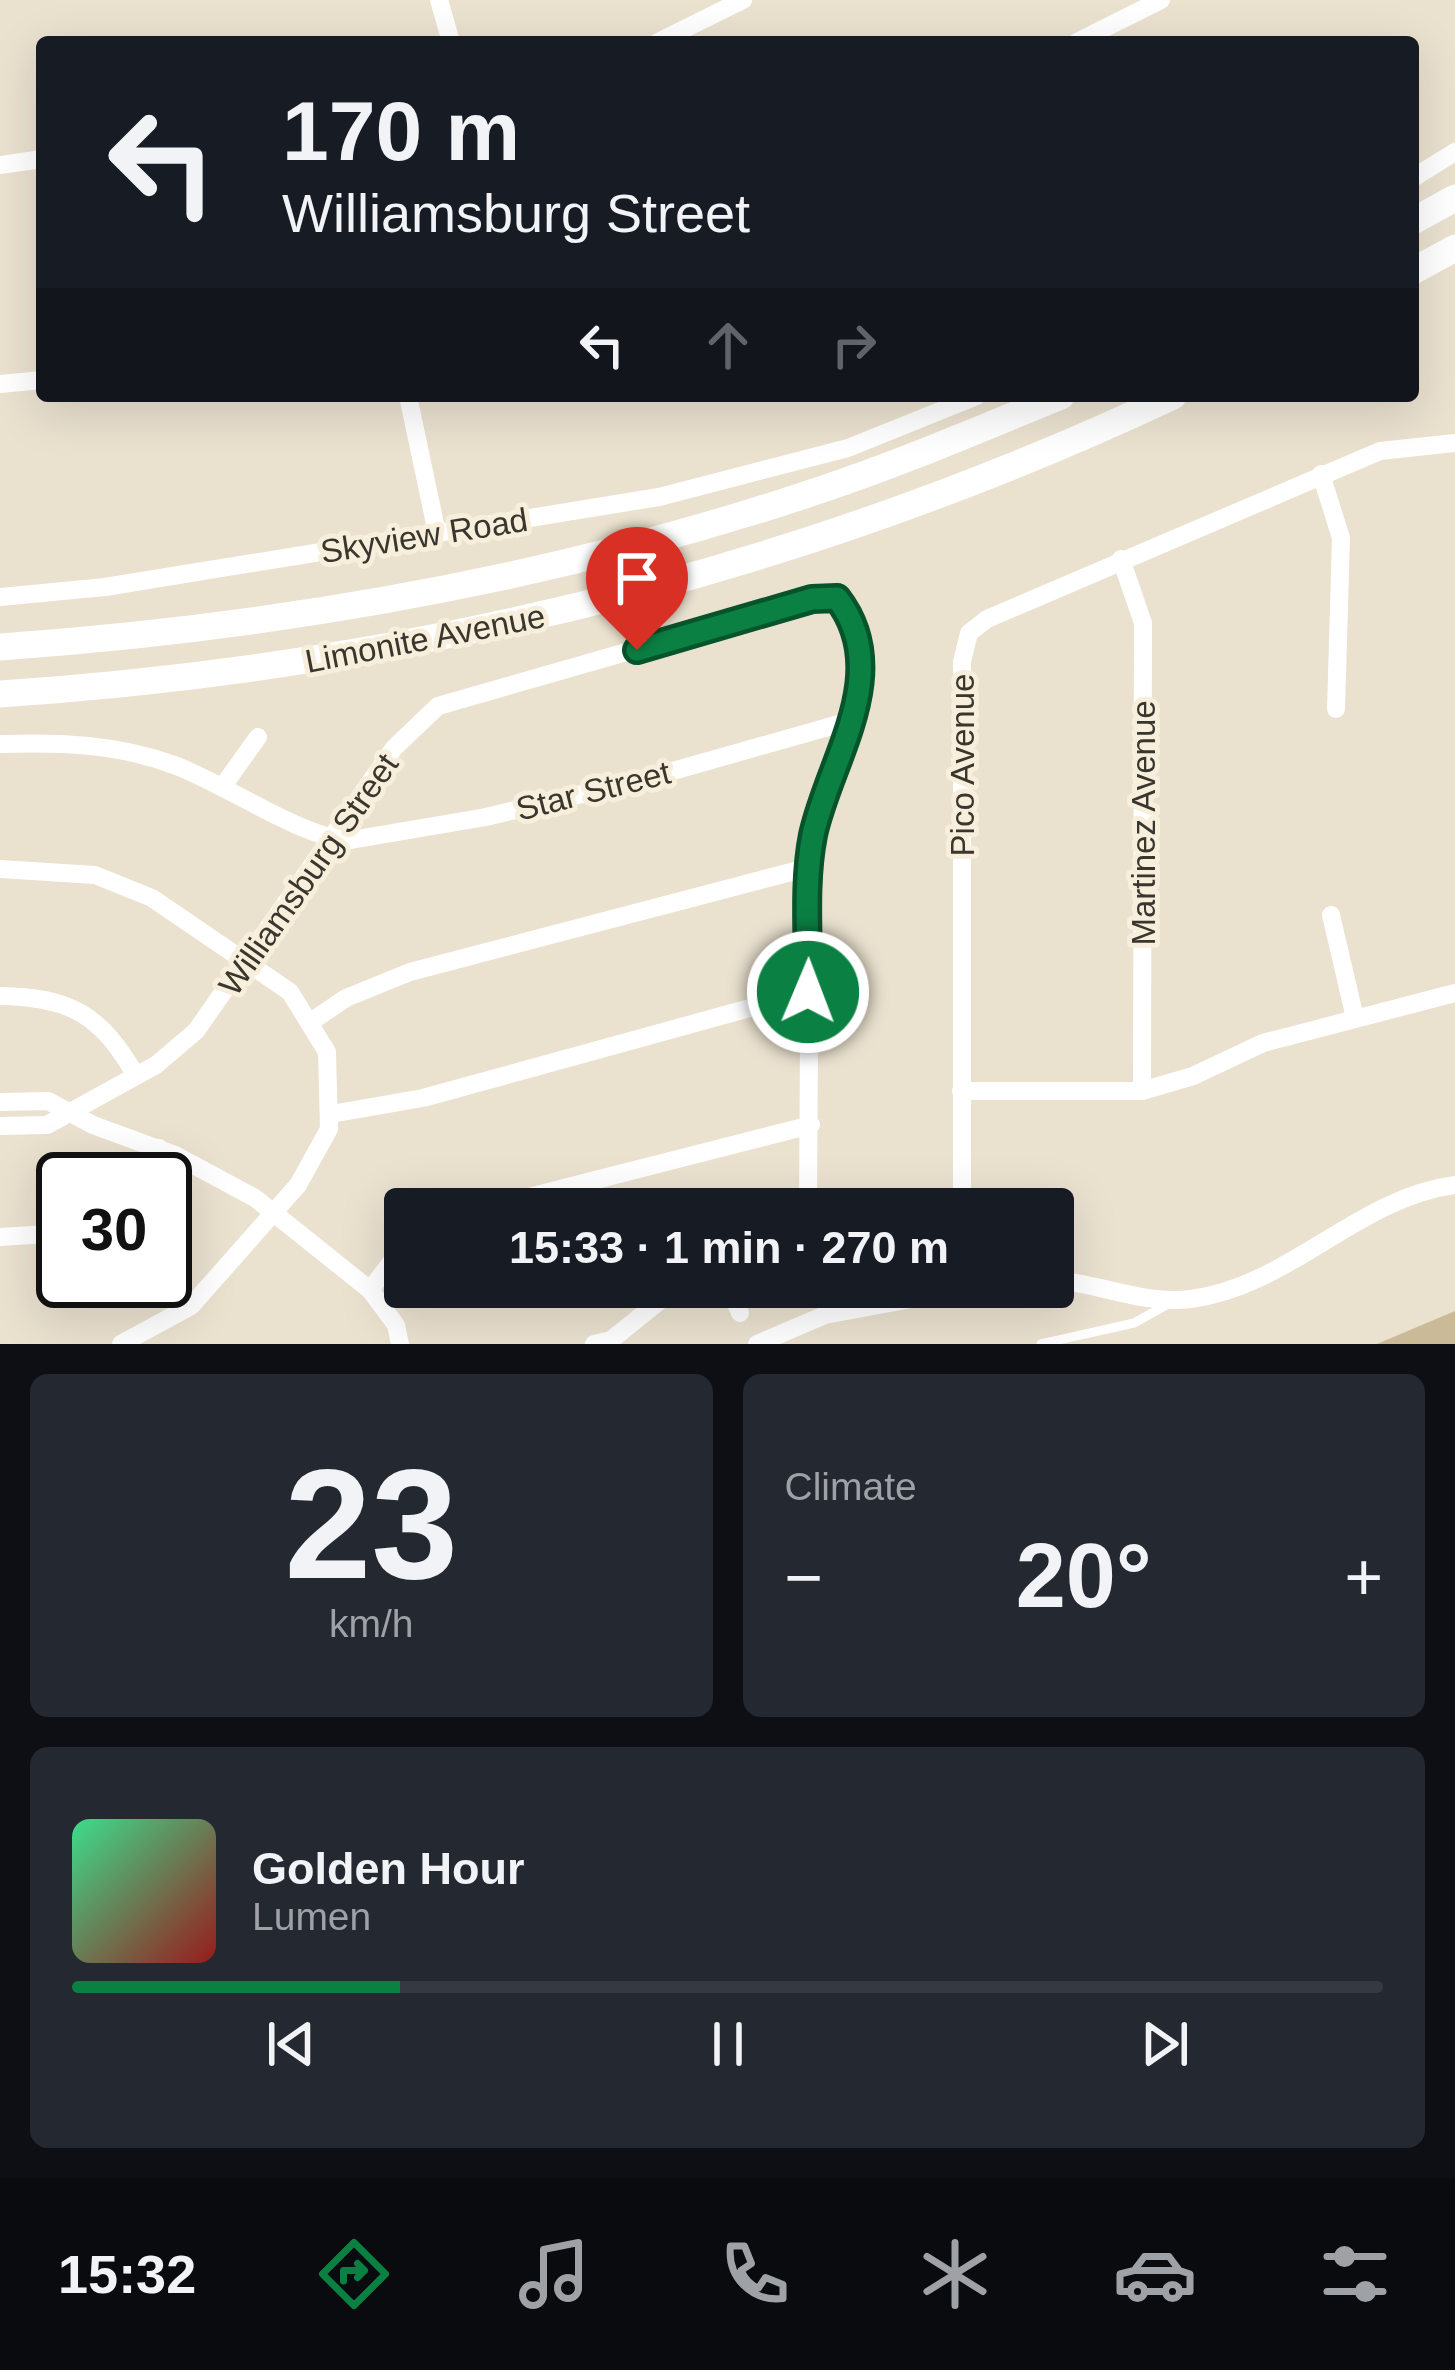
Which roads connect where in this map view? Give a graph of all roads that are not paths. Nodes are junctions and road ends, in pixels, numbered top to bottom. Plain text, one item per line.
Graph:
1 (439, 0) edge
2 (743, 0) edge
3 (1161, 0) edge
4 (449, 36) edge
5 (670, 36) edge
6 (1089, 36) edge
7 (1455, 152) edge
8 (36, 160) edge
9 (0, 165) edge
10 (1419, 174) edge
11 (1455, 198) edge
12 (1419, 218) edge
13 (1455, 248) edge
14 (1419, 268) edge
15 (36, 381) edge
16 (0, 384) edge
17 (410, 402) edge
18 (962, 402) edge
19 (1046, 402) edge
20 (1159, 402) edge
21 (1455, 443) edge
22 (1321, 474) junction
23 (437, 533) junction
24 (1121, 559) junction
25 (0, 597) edge
26 (0, 647) edge
27 (0, 694) edge
28 (1336, 710) dead end
29 (853, 720) junction
30 (258, 737) dead end
31 (0, 744) edge
32 (223, 786) junction
33 (329, 841) junction
34 (810, 867) junction
35 (0, 869) edge
36 (1331, 915) dead end
37 (248, 962) junction
38 (808, 992) junction
39 (1455, 993) edge
40 (0, 996) edge
41 (1354, 1018) junction
42 (312, 1021) junction
43 (136, 1076) junction
44 (961, 1090) junction
45 (1142, 1091) junction
46 (0, 1102) edge
47 (74, 1111) junction
48 (331, 1114) junction
49 (811, 1125) junction
50 (0, 1126) edge
51 (159, 1148) junction
52 (157, 1152) edge
53 (1455, 1185) edge
54 (564, 1188) edge
55 (809, 1188) edge
56 (962, 1188) edge
57 (274, 1212) junction
58 (36, 1235) edge
59 (0, 1237) edge
60 (384, 1272) edge
61 (1074, 1283) edge
62 (370, 1290) junction
63 (1175, 1300) junction
64 (651, 1308) edge
65 (738, 1308) edge
66 (865, 1308) edge
67 (740, 1313) dead end
68 (122, 1344) edge
69 (400, 1344) edge
70 (595, 1344) edge
71 (757, 1344) edge
72 (1041, 1344) edge

1 - 4 street
2 - 5 street
3 - 6 street
7 - 10 street
8 - 9 street
11 - 12 main road
13 - 14 main road
15 - 16 street
17 - 23 street
18 - 23 street, Skyview Road
19 - 26 main road, Limonite Avenue
20 - 27 main road, Limonite Avenue
21 - 22 street, Pico Avenue
22 - 24 street, Pico Avenue
22 - 28 street
23 - 25 street, Skyview Road
24 - 44 street, Pico Avenue
24 - 45 street, Martinez Avenue
29 - 33 street, Star Street
29 - 33 street, Williamsburg Street
29 - 34 street
30 - 32 street
31 - 32 street
32 - 33 street
33 - 37 street, Williamsburg Street
34 - 38 street
34 - 42 street
35 - 37 street
36 - 41 street
37 - 42 street
37 - 43 street, Williamsburg Street
38 - 48 street
38 - 49 street
39 - 41 street
40 - 43 street
41 - 45 street
42 - 48 street
43 - 47 street, Williamsburg Street
44 - 45 street
44 - 56 street, Pico Avenue
46 - 47 street
47 - 50 street, Williamsburg Street
47 - 51 street
48 - 57 street
49 - 54 street
49 - 55 street
51 - 52 street
51 - 57 street
53 - 63 street
57 - 62 street
57 - 68 street
58 - 59 street
60 - 62 street
61 - 63 street
62 - 69 street
63 - 72 lane
64 - 70 street
65 - 67 street
66 - 71 street

